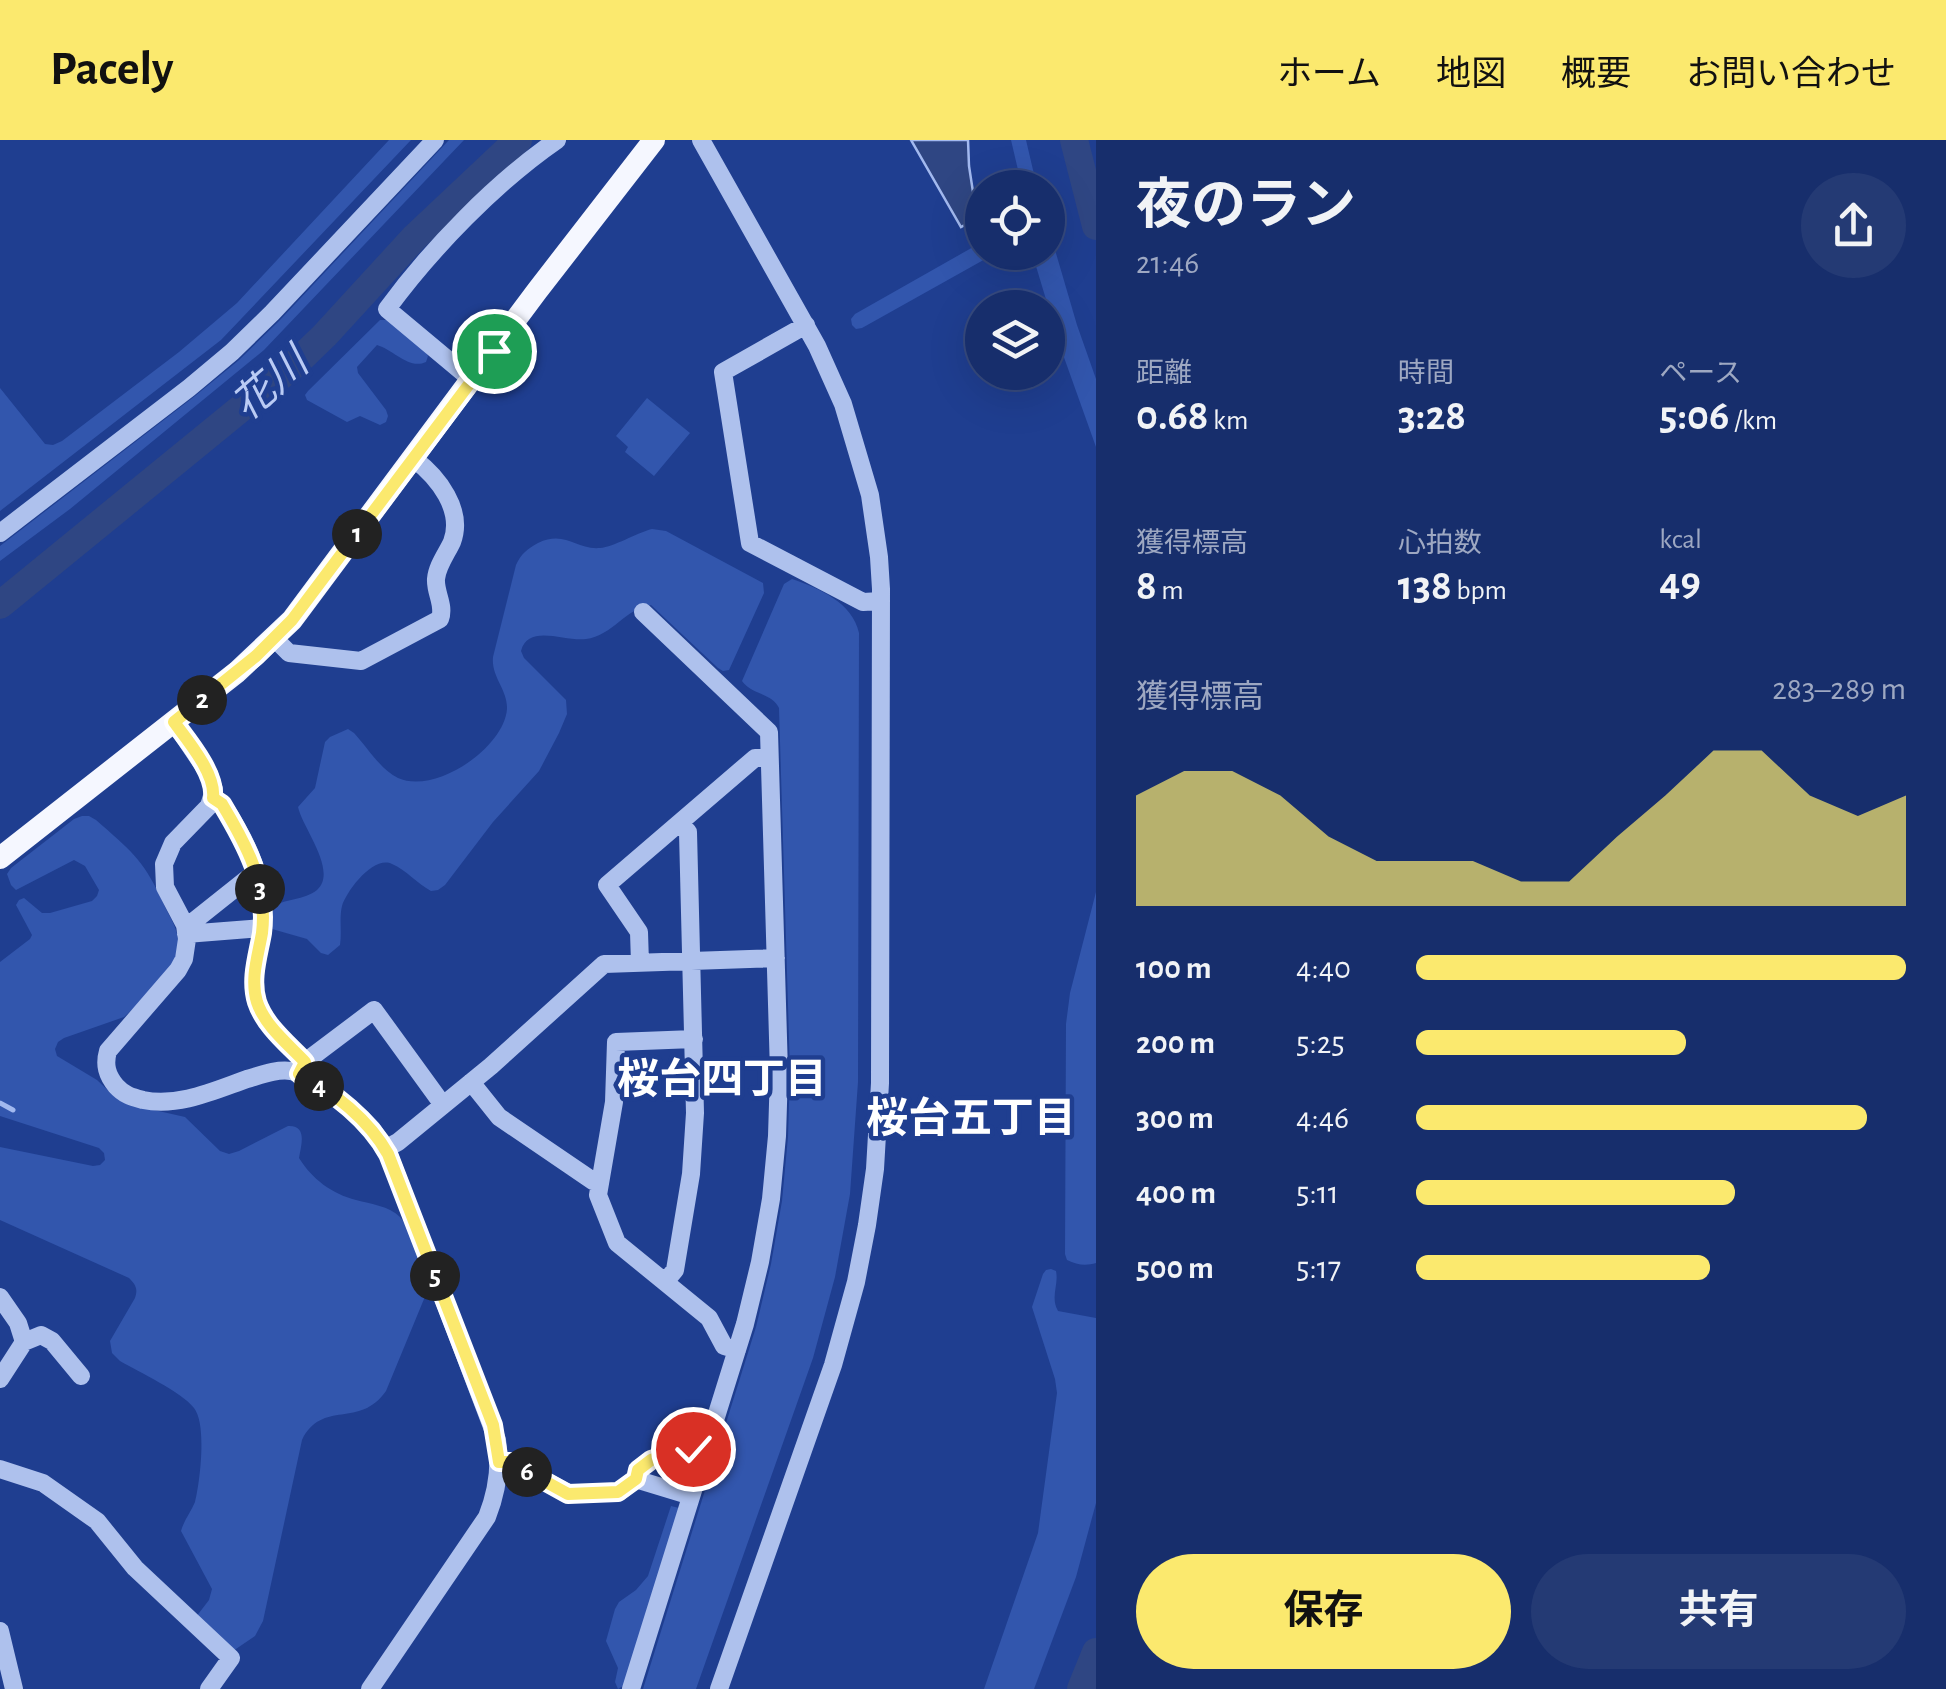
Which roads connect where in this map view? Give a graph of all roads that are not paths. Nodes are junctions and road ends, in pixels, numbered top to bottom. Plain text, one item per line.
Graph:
1 (435, 140) edge
2 (556, 140) edge
3 (654, 140) edge
4 (701, 140) edge
5 (806, 325) junction
6 (472, 380) junction
7 (414, 459) junction
8 (0, 533) edge
9 (881, 602) junction
10 (643, 612) dead end
11 (275, 639) junction
12 (174, 722) junction
13 (770, 758) junction
14 (213, 798) junction
15 (680, 822) junction
16 (0, 858) edge
17 (258, 876) junction
18 (262, 928) junction
19 (185, 930) junction
20 (776, 958) junction
21 (692, 961) junction
22 (640, 963) junction
23 (694, 1039) junction
24 (302, 1068) junction
25 (471, 1082) junction
26 (443, 1105) junction
27 (385, 1149) junction
28 (600, 1182) junction
29 (665, 1282) junction
30 (0, 1297) edge
31 (24, 1342) junction
32 (737, 1350) junction
33 (80, 1376) dead end
34 (0, 1378) edge
35 (705, 1452) junction
36 (499, 1462) junction
37 (0, 1469) edge
38 (636, 1479) junction
39 (691, 1496) junction
40 (0, 1632) edge
41 (14, 1689) edge
42 (209, 1689) edge
43 (370, 1689) edge
44 (631, 1689) edge
45 (718, 1689) edge

1 - 8 street
2 - 6 street
3 - 6 main road
4 - 5 street
5 - 9 street
5 - 9 street
6 - 7 main road
7 - 11 main road
7 - 11 street
9 - 45 street
10 - 13 street
11 - 12 main road
12 - 14 street
12 - 16 main road
13 - 15 street
13 - 20 street
14 - 17 street
14 - 19 street
15 - 21 street
15 - 22 street
17 - 18 street
17 - 19 street
18 - 19 street
18 - 24 street
19 - 24 street
20 - 21 street
20 - 32 street
21 - 22 street
21 - 23 street
22 - 25 street
23 - 28 street
23 - 29 street
24 - 26 street
24 - 27 street
25 - 26 street
25 - 28 street
26 - 27 street
27 - 36 street
28 - 29 street
29 - 32 street
30 - 31 street
31 - 33 street
31 - 34 street
32 - 35 street
35 - 38 street
35 - 39 street
36 - 38 street
36 - 43 street
37 - 42 street
38 - 39 street
39 - 44 street
40 - 41 street

